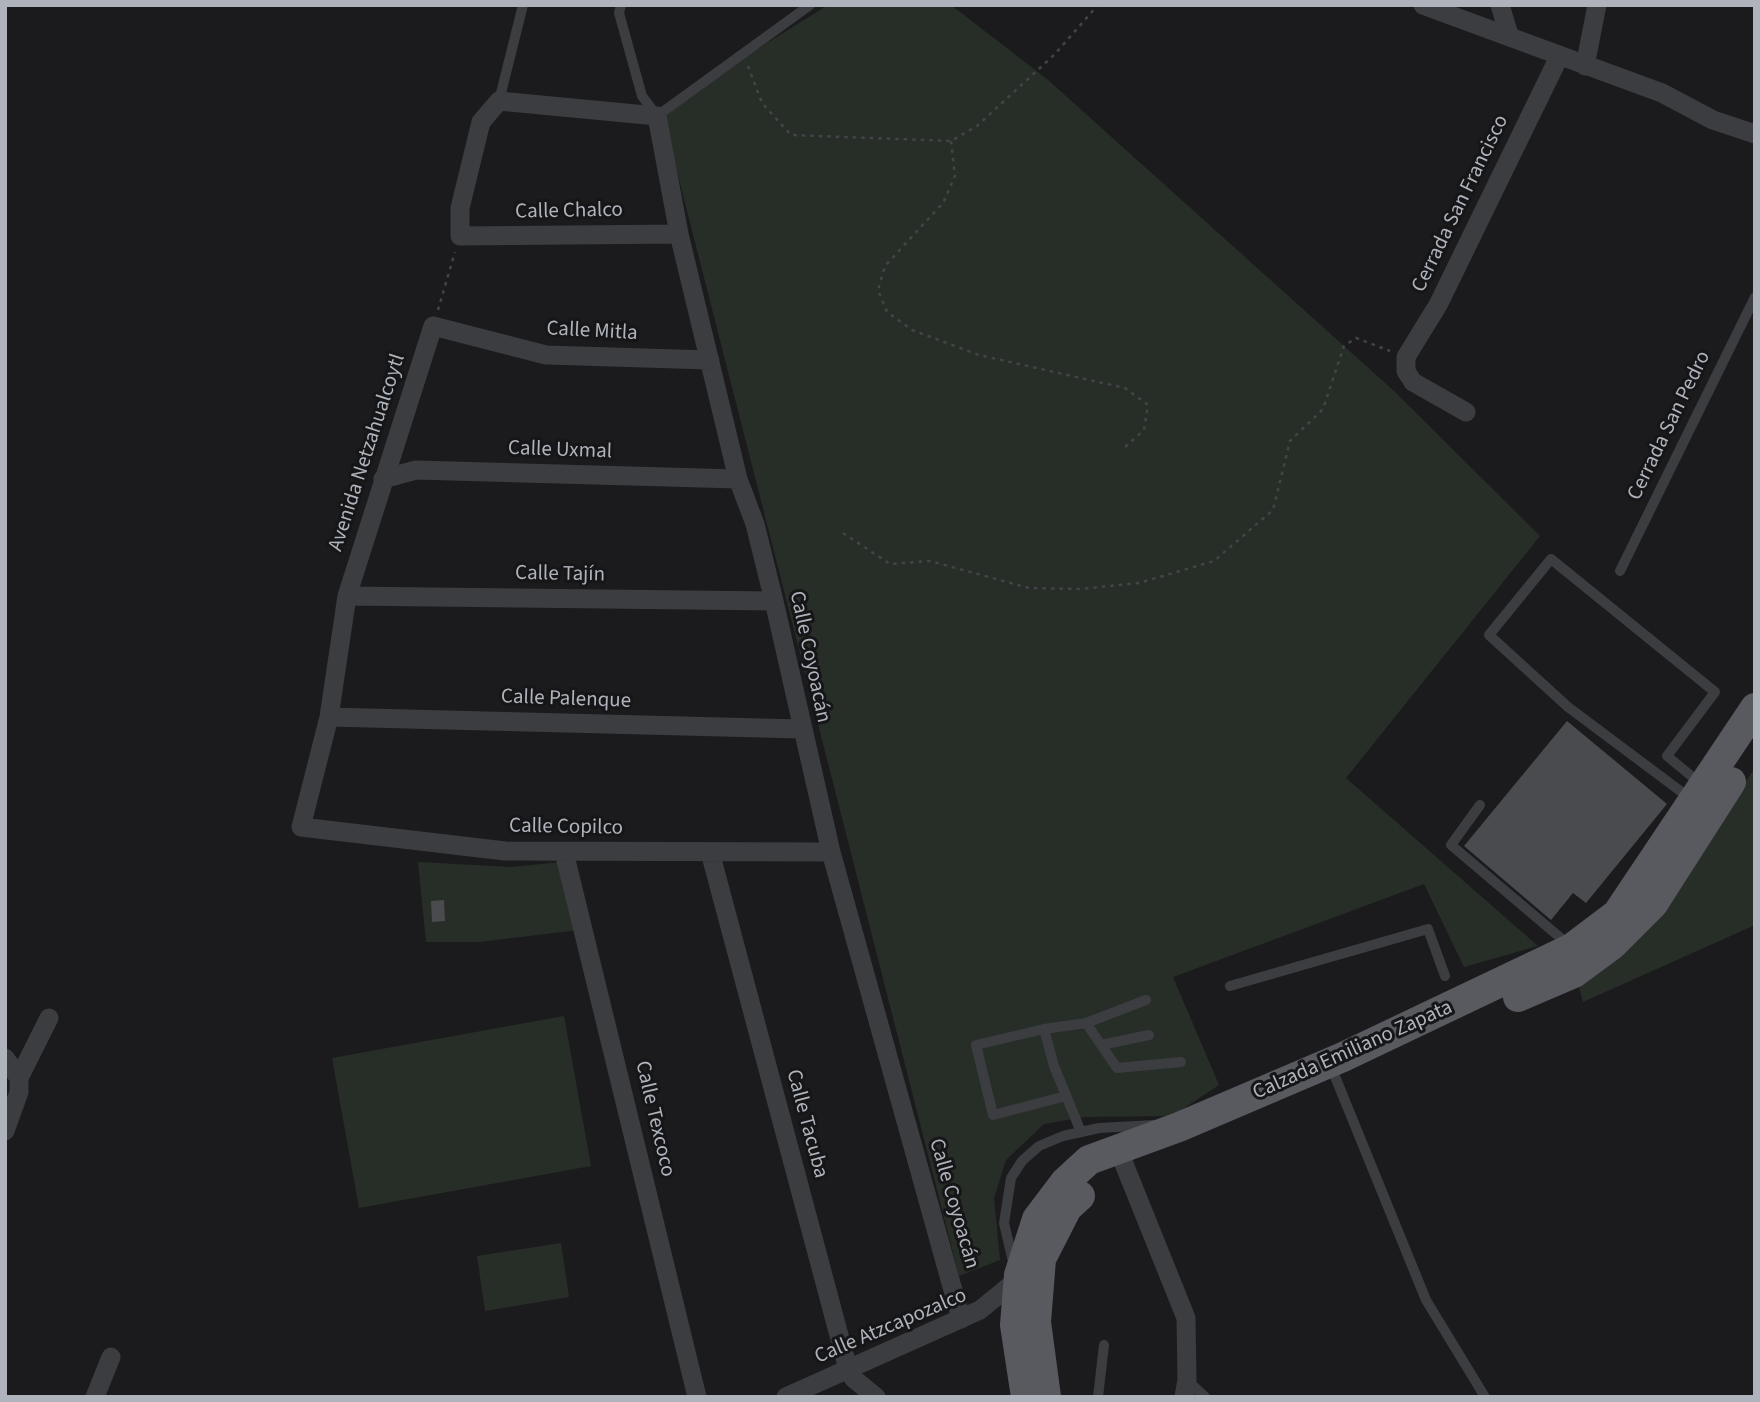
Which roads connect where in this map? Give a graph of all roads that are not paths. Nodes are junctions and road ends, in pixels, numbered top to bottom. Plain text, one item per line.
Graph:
1 (523, 5) edge
2 (621, 5) edge
3 (810, 5) edge
4 (1423, 5) edge
5 (1500, 5) edge
6 (1597, 5) edge
7 (1509, 35) junction
8 (1559, 57) junction
9 (1585, 66) junction
10 (499, 101) junction
11 (657, 116) junction
12 (1755, 134) edge
13 (679, 234) junction
14 (1755, 296) edge
15 (433, 326) joint
16 (710, 360) junction
17 (1465, 412) dead end
18 (383, 479) junction
19 (738, 479) junction
20 (1620, 571) dead end
21 (346, 596) junction
22 (774, 601) junction
23 (1755, 708) edge
24 (330, 717) junction
25 (801, 729) junction
26 (1755, 744) edge
27 (1699, 794) junction
28 (1480, 805) dead end
29 (301, 827) joint
30 (564, 852) junction
31 (710, 852) junction
32 (831, 852) junction
33 (1572, 948) junction
34 (1445, 976) dead end
35 (1230, 986) dead end
36 (1146, 1000) dead end
37 (49, 1018) dead end
38 (1086, 1023) junction
39 (1044, 1029) junction
40 (1149, 1035) dead end
41 (1101, 1045) junction
42 (5, 1058) edge
43 (1181, 1062) dead end
44 (1334, 1074) junction
45 (19, 1078) junction
46 (1066, 1096) junction
47 (5, 1131) edge
48 (1081, 1132) junction
49 (1116, 1147) junction
50 (1018, 1277) junction
51 (970, 1315) junction
52 (1015, 1325) junction
53 (1104, 1345) dead end
54 (111, 1357) dead end
55 (848, 1369) junction
56 (1185, 1388) edge
57 (95, 1397) edge
58 (697, 1397) edge
59 (786, 1397) edge
60 (876, 1397) edge
61 (1026, 1397) edge
62 (1046, 1397) edge
63 (1098, 1397) edge
64 (1205, 1397) edge
65 (1485, 1397) edge

1 - 10 lane
2 - 11 lane, Calle Coyoacán
3 - 11 lane
4 - 7 street
5 - 7 street
6 - 9 street
7 - 8 street
8 - 9 street
8 - 17 street, Cerrada San Francisco
9 - 12 street
10 - 11 street
10 - 13 street, Calle Chalco
11 - 13 street, Calle Coyoacán
13 - 16 street, Calle Coyoacán
14 - 20 lane, Cerrada San Pedro
15 - 16 street, Calle Mitla
15 - 18 street, Avenida Netzahualcoytl
16 - 19 street, Calle Coyoacán
18 - 19 street, Calle Uxmal
18 - 21 street, Avenida Netzahualcoytl
19 - 22 street, Calle Coyoacán
21 - 22 street, Calle Tajín
21 - 24 street, Avenida Netzahualcoytl
22 - 25 street, Calle Coyoacán
23 - 27 main road, Calzada Emiliano Zapata
24 - 25 street, Calle Palenque
24 - 29 street, Avenida Netzahualcoytl
25 - 32 street, Calle Coyoacán
26 - 44 main road, Calzada Emiliano Zapata
27 - 27 lane
27 - 33 main road, Calzada Emiliano Zapata
28 - 33 lane
29 - 30 street, Calle Copilco
30 - 31 street, Calle Copilco
30 - 58 street, Calle Texcoco
31 - 32 street, Calle Copilco
31 - 55 street, Calle Tacuba
32 - 51 street, Calle Coyoacán
33 - 49 main road, Calzada Emiliano Zapata
34 - 35 lane
36 - 38 lane
37 - 45 street
38 - 39 lane
38 - 41 lane
39 - 46 lane
39 - 46 lane
40 - 41 lane
41 - 43 lane
42 - 45 street
44 - 49 main road, Calzada Emiliano Zapata
44 - 65 lane
45 - 47 street
46 - 48 lane
48 - 49 lane
48 - 50 lane
49 - 50 main road, Calzada Emiliano Zapata
49 - 56 street
49 - 62 main road, Calzada Emiliano Zapata
50 - 51 street
50 - 52 main road, Calzada Emiliano Zapata
51 - 52 street, Calle Atzcapozalco
51 - 55 street, Calle Atzcapozalco
52 - 61 main road, Calzada Emiliano Zapata
53 - 63 lane
54 - 57 street
55 - 59 street, Calle Atzcapozalco
55 - 60 street, Calle Tacuba
56 - 64 lane

